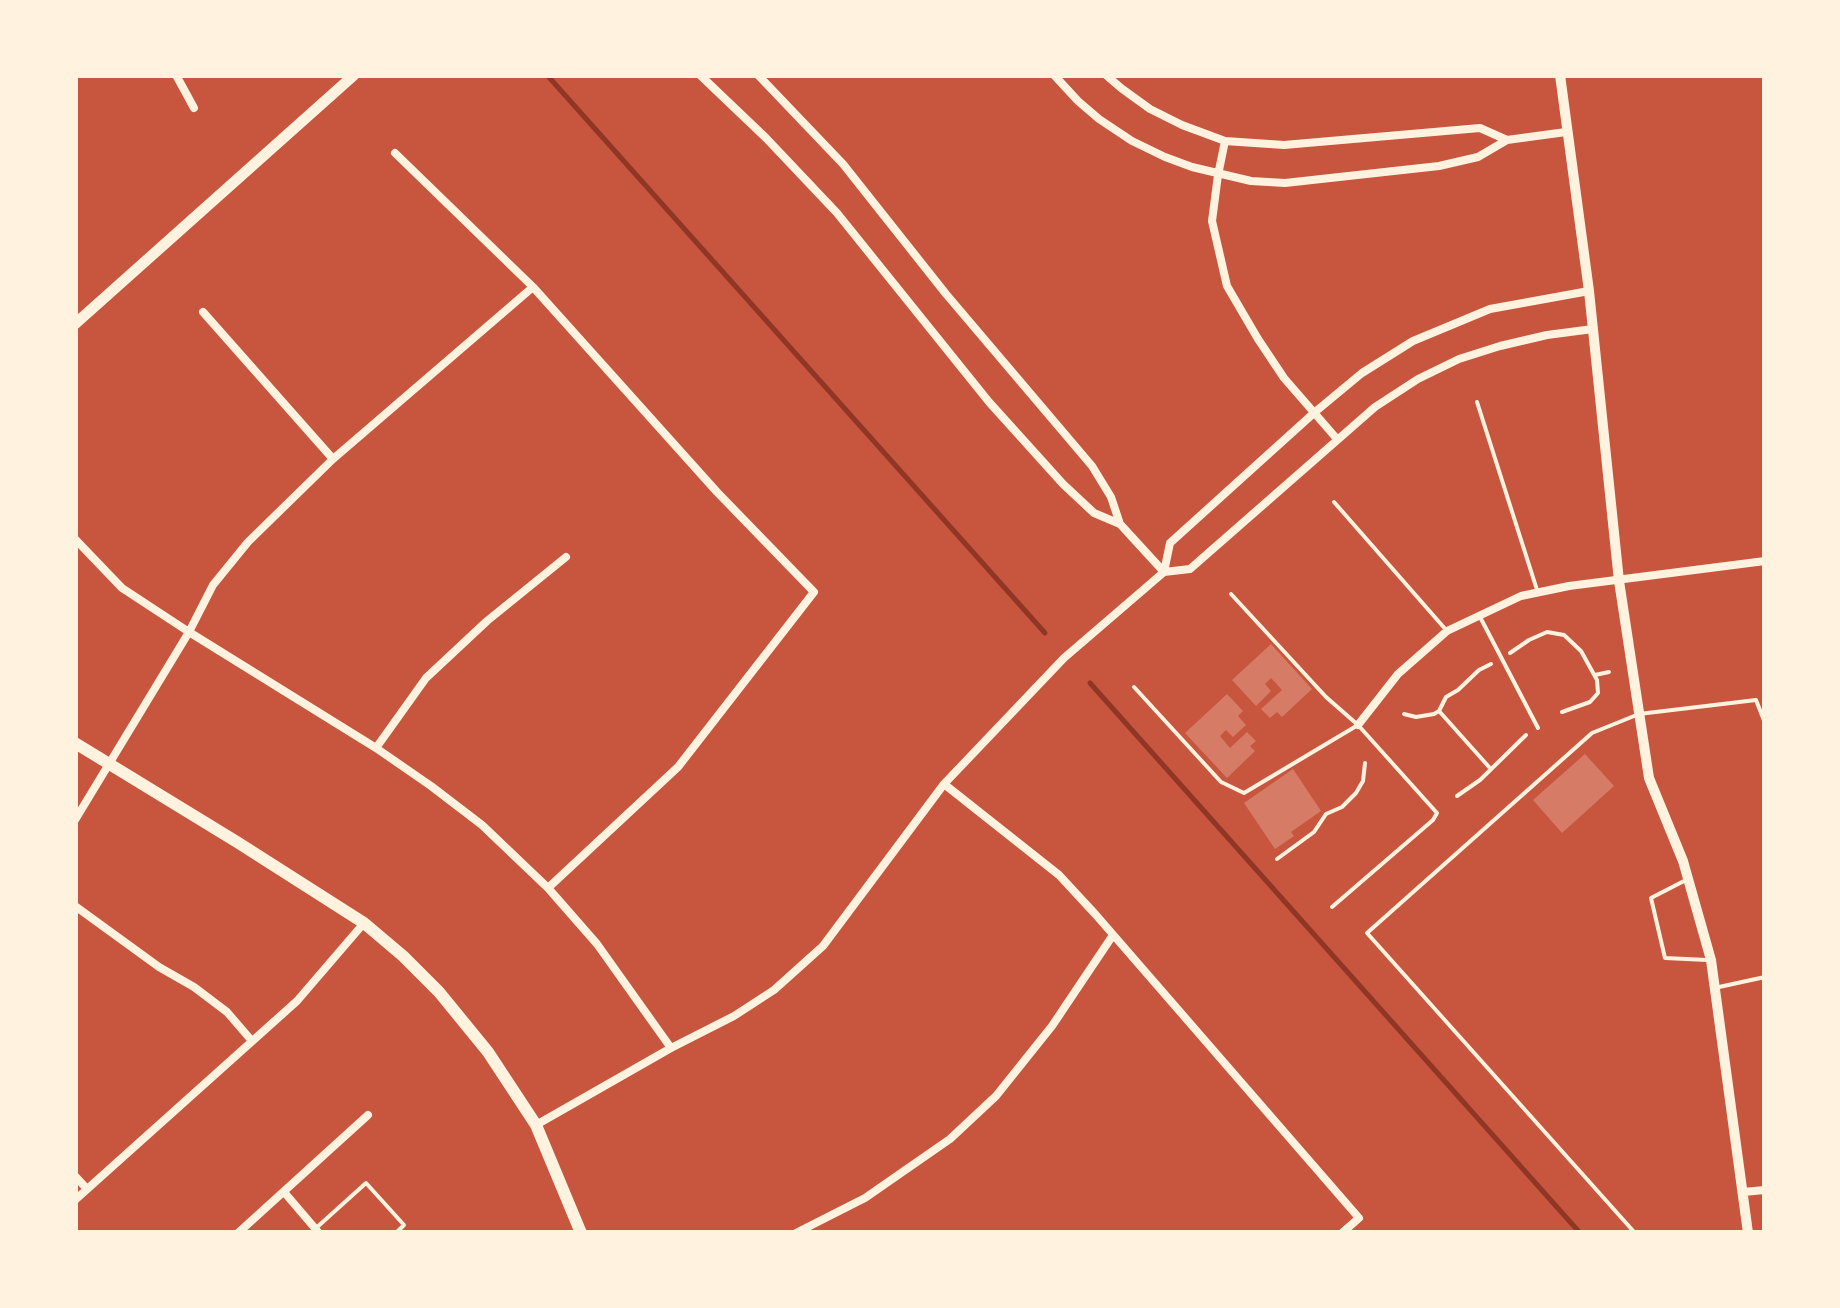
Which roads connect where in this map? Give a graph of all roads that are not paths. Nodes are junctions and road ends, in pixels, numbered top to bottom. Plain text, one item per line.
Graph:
1 (176, 75) edge
2 (354, 75) edge
3 (700, 75) edge
4 (758, 75) edge
5 (1054, 75) edge
6 (1106, 75) edge
7 (1560, 75) edge
8 (194, 108) dead end
9 (1566, 132) junction
10 (1507, 140) junction
11 (1225, 141) junction
12 (396, 152) dead end
13 (1218, 175) junction
14 (533, 287) junction
15 (1589, 291) junction
16 (203, 312) dead end
17 (75, 324) edge
18 (1593, 329) junction
19 (1477, 402) dead end
20 (1314, 412) junction
21 (1337, 439) junction
22 (333, 459) junction
23 (1334, 502) dead end
24 (1120, 524) junction
25 (75, 538) edge
26 (566, 558) dead end
27 (1765, 561) edge
28 (1164, 572) junction
29 (1619, 580) junction
30 (1538, 593) junction
31 (1231, 594) dead end
32 (1479, 615) junction
33 (1447, 631) junction
34 (189, 632) junction
35 (1134, 687) dead end
36 (1639, 714) junction
37 (1765, 722) edge
38 (1358, 725) junction
39 (1538, 728) dead end
40 (75, 744) edge
41 (376, 748) junction
42 (108, 764) junction
43 (944, 784) junction
44 (75, 820) edge
45 (1688, 878) junction
46 (548, 888) junction
47 (75, 906) edge
48 (1332, 907) dead end
49 (364, 923) junction
50 (1114, 935) junction
51 (1711, 960) junction
52 (1765, 976) edge
53 (1715, 988) junction
54 (252, 1042) junction
55 (671, 1048) junction
56 (368, 1115) dead end
57 (536, 1125) junction
58 (75, 1176) edge
59 (87, 1189) junction
60 (1765, 1190) edge
61 (284, 1192) junction
62 (1743, 1192) junction
63 (75, 1200) edge
64 (317, 1231) edge
65 (238, 1233) edge
66 (396, 1233) edge
67 (581, 1233) edge
68 (796, 1233) edge
69 (1342, 1233) edge
70 (1635, 1233) edge
71 (1748, 1233) edge

1 - 8 street
2 - 17 main road
3 - 24 street
4 - 24 street
5 - 13 street
6 - 11 street
7 - 9 street
9 - 10 street
9 - 15 street
10 - 11 street
10 - 13 street
11 - 13 street
12 - 14 street
13 - 20 street
14 - 22 street
14 - 46 street
15 - 18 street
15 - 20 street
16 - 22 street
18 - 21 street
18 - 29 street
19 - 30 lane
20 - 21 street
20 - 28 street
21 - 28 street
22 - 34 street
23 - 33 lane
24 - 28 street
25 - 34 street
26 - 41 street
27 - 29 street
28 - 43 street
29 - 30 street
29 - 36 street
30 - 32 street
31 - 38 lane
32 - 33 street
32 - 39 lane
33 - 38 street
34 - 41 street
34 - 42 street
35 - 38 lane
36 - 37 lane
36 - 45 street
36 - 70 lane
38 - 48 lane
40 - 42 main road
41 - 46 street
42 - 44 street
42 - 49 main road
43 - 50 street
43 - 55 street
45 - 51 street
45 - 51 lane
46 - 55 street
47 - 54 street
49 - 54 street
49 - 57 main road
50 - 68 street
50 - 69 street
51 - 53 street
52 - 53 lane
53 - 62 street
54 - 59 street
55 - 57 street
56 - 61 street
57 - 67 main road
58 - 59 street
59 - 63 street
60 - 62 street
61 - 64 street
61 - 65 street
62 - 71 street
64 - 66 lane

